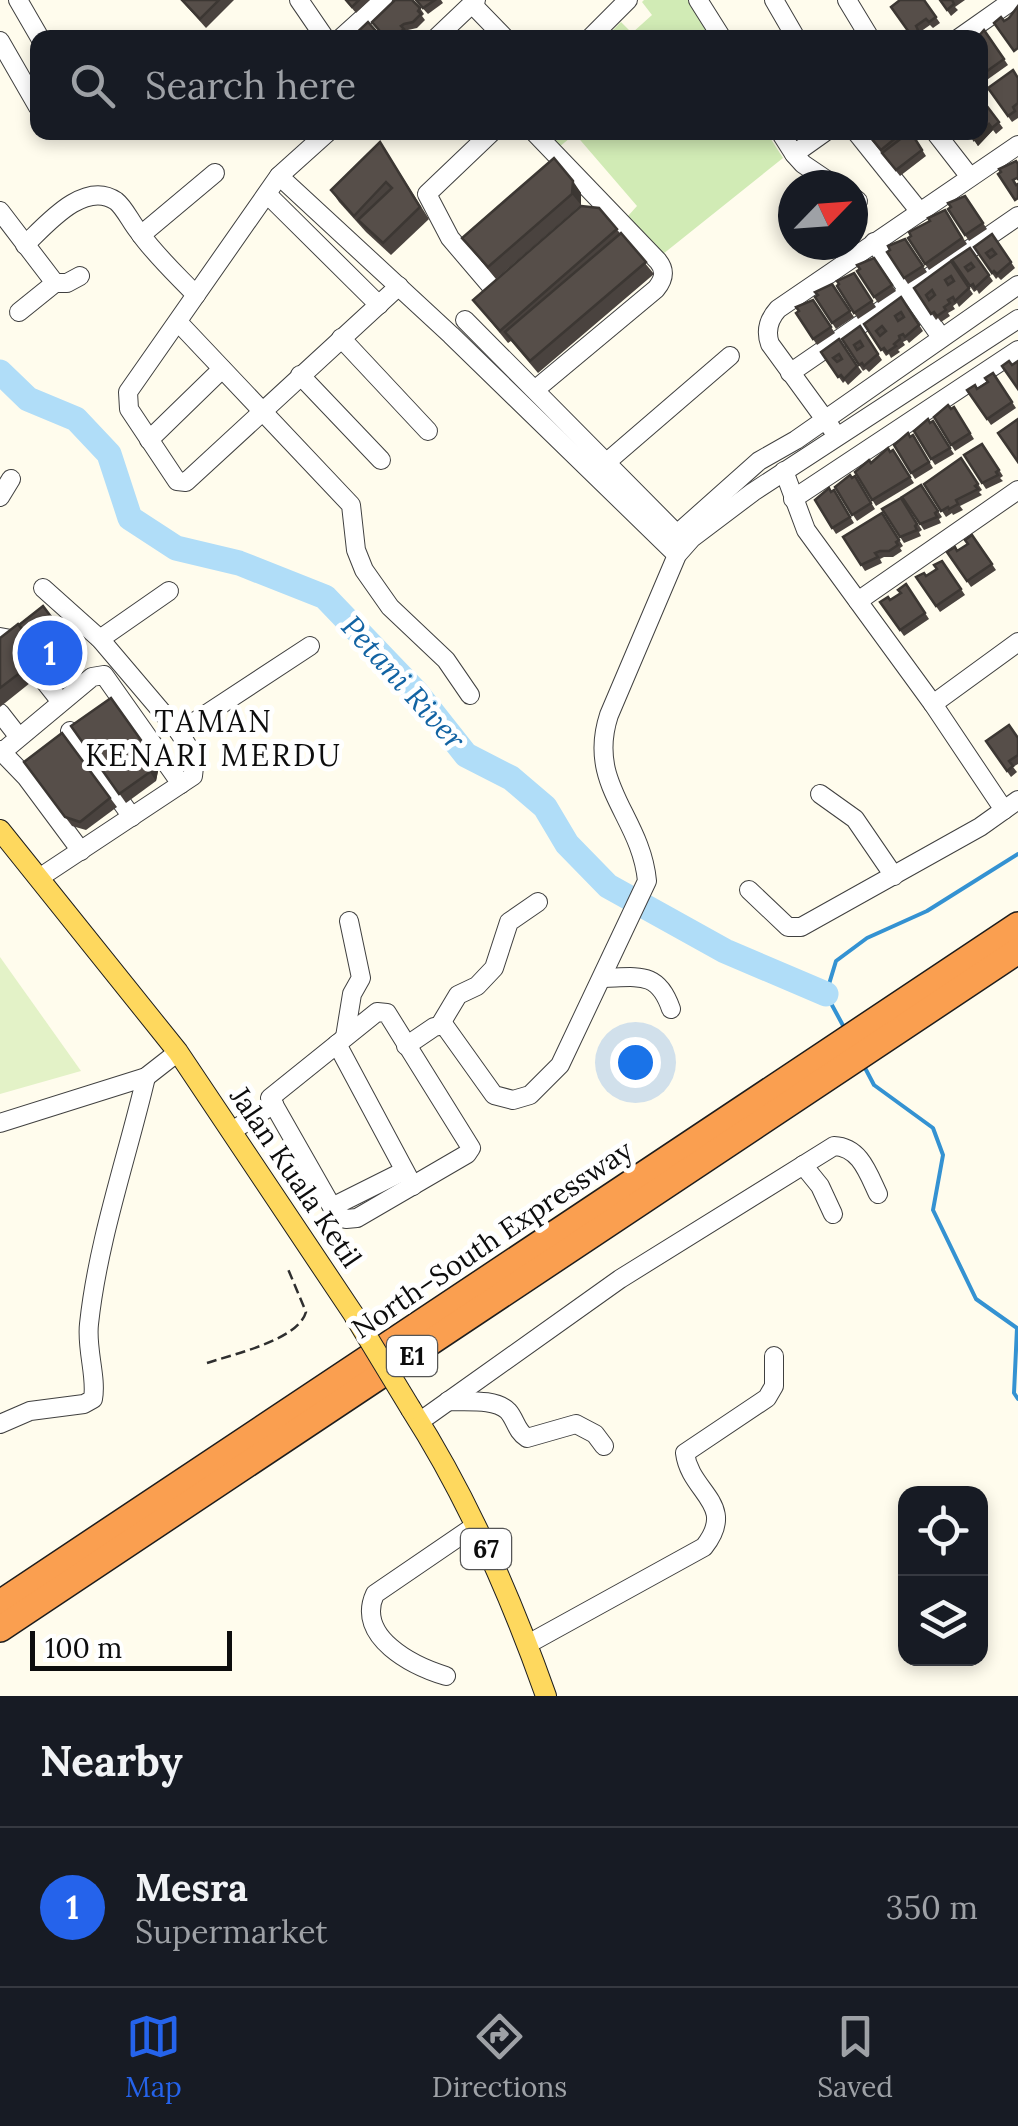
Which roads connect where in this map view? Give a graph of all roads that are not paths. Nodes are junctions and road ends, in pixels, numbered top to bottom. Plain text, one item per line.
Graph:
1 (18, 0) edge
2 (383, 0) edge
3 (628, 0) edge
4 (698, 0) edge
5 (774, 0) edge
6 (847, 0) edge
7 (1013, 0) edge
8 (301, 1) edge
9 (474, 2) edge
10 (35, 30) edge
11 (320, 30) edge
12 (350, 30) edge
13 (444, 30) edge
14 (498, 30) edge
15 (598, 30) edge
16 (717, 30) edge
17 (791, 30) edge
18 (865, 30) edge
19 (970, 30) edge
20 (0, 42) edge
21 (30, 93) edge
22 (319, 140) edge
23 (484, 140) edge
24 (540, 140) edge
25 (785, 140) edge
26 (813, 140) edge
27 (862, 140) edge
28 (942, 140) edge
29 (1018, 145) edge
30 (794, 154) junction
31 (815, 170) edge
32 (216, 173) dead end
33 (279, 176) junction
34 (970, 178) junction
35 (267, 194) junction
36 (920, 212) junction
37 (1, 215) edge
38 (1016, 221) edge
39 (140, 235) junction
40 (874, 242) junction
41 (25, 245) junction
42 (80, 276) dead end
43 (55, 283) junction
44 (1018, 285) edge
45 (399, 286) junction
46 (909, 291) junction
47 (196, 295) junction
48 (487, 300) junction
49 (378, 304) junction
50 (19, 312) dead end
51 (1018, 319) edge
52 (179, 323) junction
53 (451, 334) junction
54 (341, 338) junction
55 (941, 338) junction
56 (1018, 350) edge
57 (730, 356) dead end
58 (222, 369) junction
59 (790, 373) junction
60 (300, 375) junction
61 (536, 389) junction
62 (260, 412) junction
63 (825, 420) junction
64 (428, 430) dead end
65 (838, 438) junction
66 (149, 440) junction
67 (381, 460) dead end
68 (608, 461) junction
69 (784, 471) junction
70 (11, 479) dead end
71 (1018, 490) edge
72 (0, 497) edge
73 (793, 499) junction
74 (680, 544) junction
75 (44, 588) dead end
76 (169, 591) dead end
77 (858, 601) junction
78 (0, 638) edge
79 (100, 639) junction
80 (1018, 642) edge
81 (310, 646) dead end
82 (470, 695) dead end
83 (61, 702) junction
84 (932, 704) junction
85 (0, 714) edge
86 (70, 732) edge
87 (179, 732) junction
88 (18, 736) junction
89 (1, 751) edge
90 (181, 784) junction
91 (820, 794) dead end
92 (1011, 805) edge
93 (132, 817) junction
94 (0, 830) edge
95 (81, 851) junction
96 (894, 876) junction
97 (39, 878) junction
98 (749, 890) dead end
99 (538, 902) dead end
100 (349, 921) dead end
101 (1018, 925) edge
102 (1018, 951) edge
103 (604, 978) junction
104 (672, 1009) dead end
105 (888, 1024) junction
106 (440, 1025) junction
107 (341, 1041) junction
108 (406, 1046) junction
109 (178, 1052) junction
110 (821, 1070) junction
111 (146, 1077) junction
112 (272, 1101) junction
113 (0, 1123) edge
114 (232, 1131) junction
115 (803, 1165) junction
116 (408, 1179) junction
117 (878, 1194) dead end
118 (833, 1214) dead end
119 (774, 1356) dead end
120 (448, 1401) junction
121 (415, 1415) junction
122 (0, 1424) edge
123 (604, 1446) dead end
124 (476, 1525) junction
125 (0, 1603) edge
126 (0, 1629) edge
127 (528, 1644) junction
128 (446, 1676) dead end
129 (546, 1696) edge

1 - 10 street
2 - 12 street
3 - 15 street
4 - 16 street
5 - 17 street
6 - 18 street
7 - 19 street
8 - 11 street
9 - 13 street
9 - 14 street
20 - 21 street
22 - 33 street
23 - 48 street
24 - 61 street
25 - 30 street
26 - 30 street
27 - 36 street
28 - 34 street
29 - 34 street
30 - 31 street
32 - 39 street
33 - 35 street
33 - 45 street
34 - 36 street
35 - 47 street
35 - 49 street
36 - 40 street
37 - 41 street
38 - 46 street
39 - 41 street
39 - 47 street
40 - 46 street
40 - 59 street
41 - 43 street
42 - 43 street
43 - 50 street
44 - 55 street
45 - 49 street
45 - 53 street
46 - 55 street
46 - 59 street
47 - 52 street
48 - 53 street
48 - 61 street
49 - 54 street
51 - 65 street
52 - 58 street
52 - 66 street
53 - 74 street
54 - 60 street
54 - 64 street
55 - 63 street
56 - 73 street
57 - 68 street
58 - 62 street
58 - 66 street
59 - 63 street
60 - 62 street
60 - 67 street
61 - 68 street
62 - 66 street
62 - 82 street
63 - 65 street
63 - 74 street
65 - 69 street
68 - 74 street
69 - 73 street
69 - 74 street
70 - 72 street
71 - 77 street
73 - 77 street
74 - 103 street
75 - 79 street
76 - 79 street
77 - 84 street
78 - 83 street
79 - 87 street
80 - 84 street
81 - 87 street
83 - 88 street
83 - 90 street
84 - 92 street
85 - 88 street
86 - 93 street
87 - 90 street
88 - 89 street
89 - 95 street
90 - 93 street
91 - 96 street
92 - 96 street
93 - 95 street
94 - 97 main road, Jalan Kuala Ketil / 67
95 - 97 street
96 - 98 street
97 - 109 main road, Jalan Kuala Ketil / 67
99 - 106 street
100 - 107 street
101 - 105 highway, North–South Expressway / E1
102 - 105 highway, North–South Expressway / E1
103 - 104 street
103 - 106 street
105 - 110 highway, North–South Expressway / E1
106 - 108 street
107 - 108 street
107 - 112 street
107 - 116 street
108 - 116 street
109 - 111 street
109 - 114 main road, Jalan Kuala Ketil / 67
110 - 125 highway, North–South Expressway / E1
110 - 126 highway, North–South Expressway / E1
111 - 113 street
111 - 122 street
112 - 114 street
112 - 116 street
114 - 121 main road, Jalan Kuala Ketil / 67, bridge
115 - 117 street
115 - 118 street
115 - 120 street
119 - 127 street
120 - 121 street
120 - 123 street
121 - 124 main road, Jalan Kuala Ketil / 67
124 - 127 main road, Jalan Kuala Ketil / 67
124 - 128 street
127 - 129 main road, Jalan Kuala Ketil / 67

